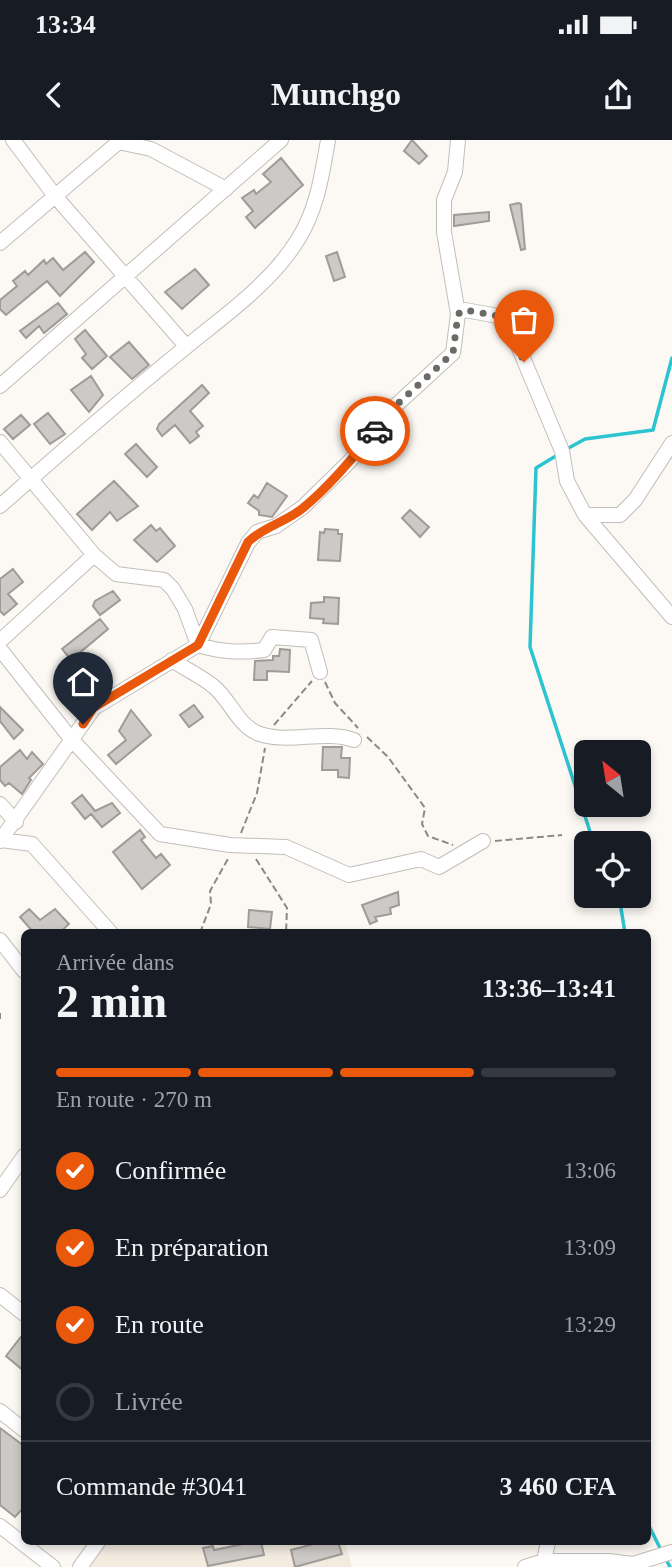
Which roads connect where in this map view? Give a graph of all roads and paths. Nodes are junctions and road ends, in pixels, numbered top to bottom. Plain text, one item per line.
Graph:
1 (13, 140) edge
2 (281, 140) edge
3 (328, 140) edge
4 (458, 140) edge
5 (120, 141) edge
6 (226, 189) junction
7 (55, 196) junction
8 (0, 243) edge
9 (123, 276) junction
10 (458, 314) junction
11 (186, 346) junction
12 (0, 386) edge
13 (0, 442) edge
14 (672, 443) edge
15 (31, 478) junction
16 (0, 506) edge
17 (585, 515) junction
18 (94, 555) junction
19 (672, 617) edge
20 (0, 640) edge
21 (198, 645) junction
22 (0, 649) edge
23 (172, 660) junction
24 (320, 672) junction
25 (266, 734) junction
26 (360, 735) junction
27 (72, 740) junction
28 (0, 804) edge
29 (16, 822) junction
30 (562, 835) dead end
31 (1, 841) edge
32 (483, 841) joint
33 (240, 846) junction
34 (458, 848) dead end
35 (107, 929) edge
36 (202, 929) edge
37 (286, 929) edge
38 (0, 940) edge
39 (21, 967) edge
40 (0, 1013) edge
41 (0, 1019) edge
42 (21, 1160) edge
43 (0, 1190) edge
44 (0, 1295) edge
45 (21, 1312) edge
46 (0, 1411) edge
47 (21, 1428) edge
48 (0, 1526) edge
49 (21, 1543) edge
50 (24, 1545) edge
51 (96, 1545) edge
52 (547, 1545) edge
53 (671, 1552) edge
54 (544, 1561) junction
55 (52, 1567) edge
56 (80, 1567) edge
57 (525, 1567) edge

1 - 7 street
2 - 6 street
3 - 11 street
4 - 10 street
5 - 6 street
5 - 7 street
6 - 9 street
7 - 8 street
7 - 9 street
9 - 11 street
9 - 12 street
10 - 17 street
10 - 21 street
11 - 15 street
13 - 15 street
14 - 17 street
15 - 16 street
15 - 18 street
17 - 19 street
18 - 20 street
18 - 21 street
21 - 23 street
21 - 24 street
22 - 27 street
23 - 25 street
23 - 27 street
24 - 25 path
24 - 26 path
25 - 26 street
25 - 33 path
26 - 34 path
27 - 29 street
27 - 33 street
28 - 29 street
29 - 31 street
30 - 32 path
31 - 35 street
32 - 33 street
33 - 36 path
33 - 37 path
38 - 39 street
40 - 41 path
42 - 43 street
44 - 45 street
46 - 47 street
48 - 49 street
50 - 55 street
51 - 56 street
52 - 54 street
53 - 54 street
54 - 57 street

